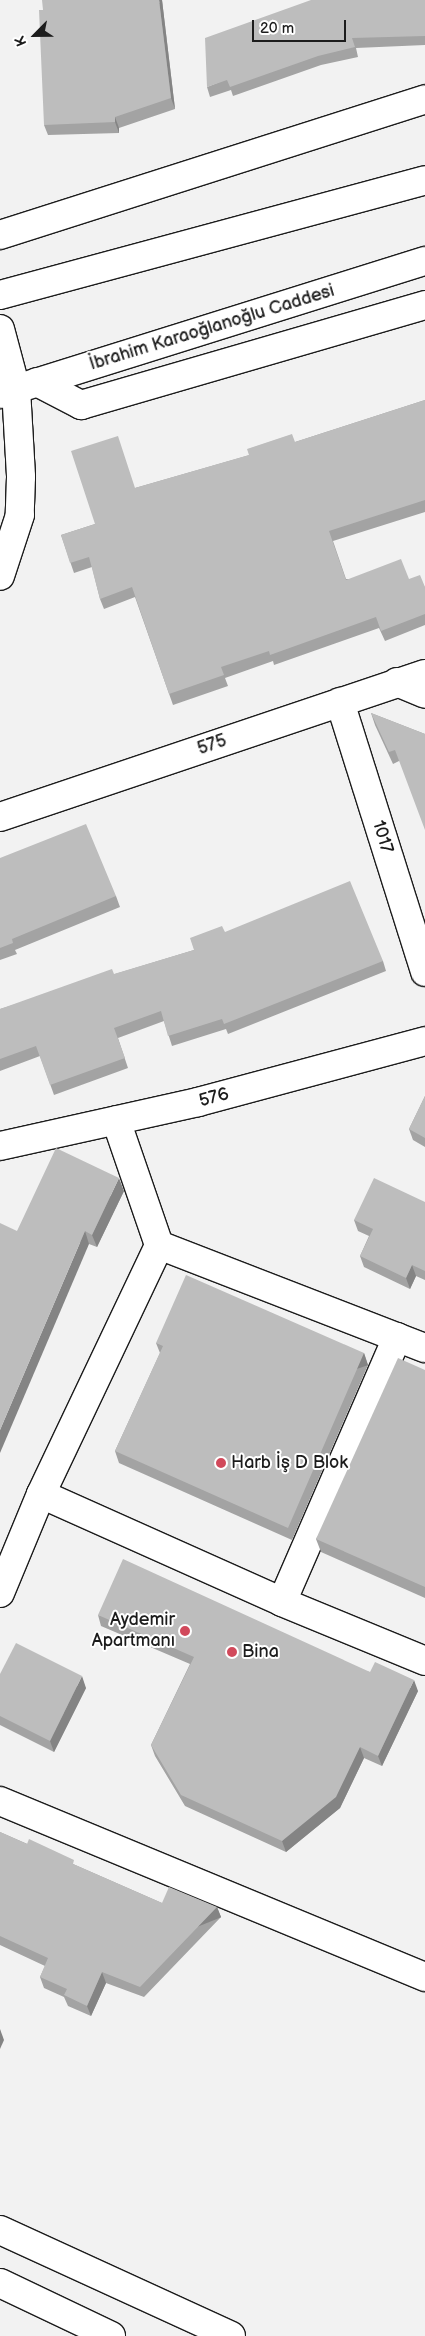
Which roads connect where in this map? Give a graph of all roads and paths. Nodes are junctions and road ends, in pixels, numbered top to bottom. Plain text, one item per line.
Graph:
1 (425, 99) edge
2 (425, 180) edge
3 (0, 235) edge
4 (425, 261) edge
5 (0, 295) edge
6 (425, 305) edge
7 (0, 329) edge
8 (18, 389) edge
9 (0, 576) edge
10 (425, 674) edge
11 (397, 682) junction
12 (425, 694) edge
13 (340, 702) junction
14 (0, 817) edge
15 (425, 972) edge
16 (425, 1041) edge
17 (116, 1120) junction
18 (0, 1146) edge
19 (159, 1245) junction
20 (398, 1337) junction
21 (425, 1348) edge
22 (41, 1494) junction
23 (0, 1593) edge
24 (282, 1602) junction
25 (425, 1661) edge
26 (0, 1801) edge
27 (425, 1977) edge
28 (0, 2230) edge
29 (0, 2283) edge
30 (111, 2336) edge
31 (231, 2336) edge

1 - 3 main road
2 - 5 main road
4 - 8 main road, İbrahim Karaoğlanoğlu Caddesi
6 - 8 main road
7 - 8 main road
8 - 9 main road
10 - 11 main road, 575
11 - 12 main road
11 - 13 main road, 575
13 - 14 main road, 575
13 - 15 main road, 1017
16 - 17 main road, 576
17 - 18 main road, 576
17 - 19 main road
19 - 20 main road
19 - 22 main road
20 - 21 main road
20 - 24 main road
22 - 23 main road
22 - 24 main road
24 - 25 main road
26 - 27 main road
28 - 31 main road
29 - 30 main road

